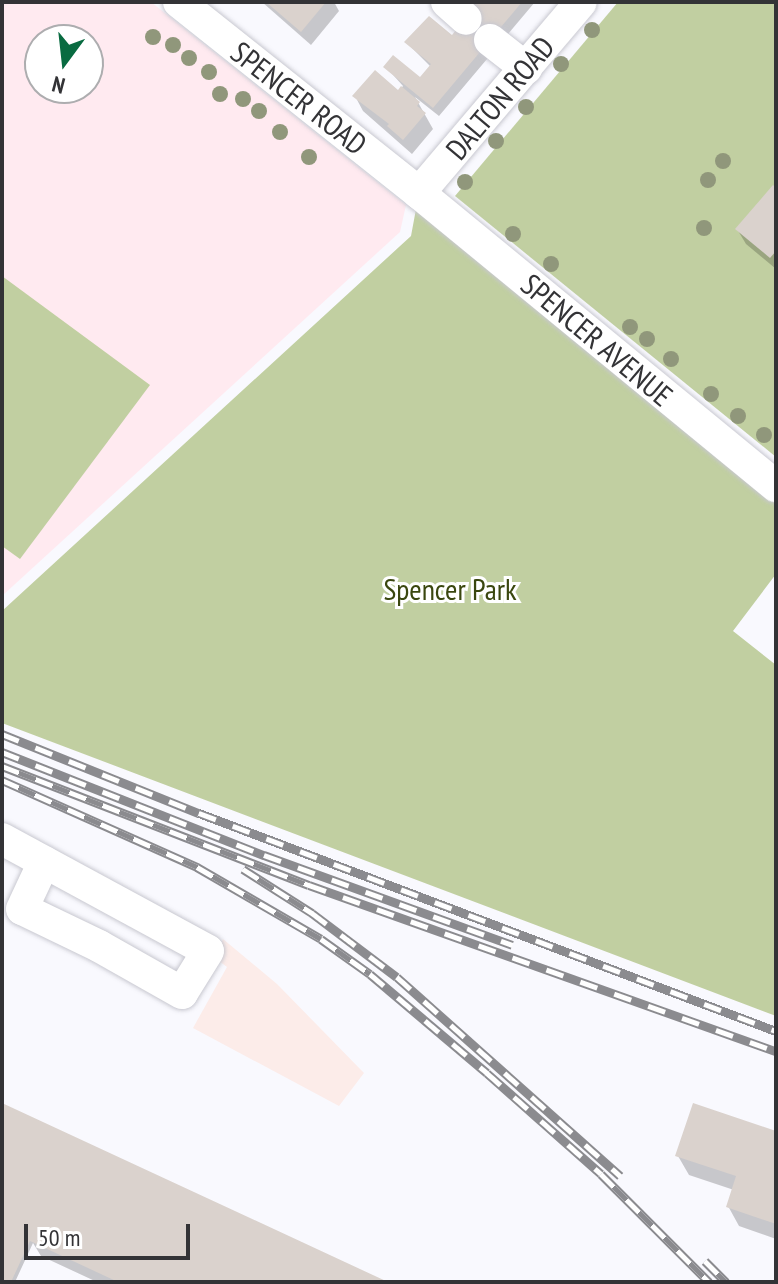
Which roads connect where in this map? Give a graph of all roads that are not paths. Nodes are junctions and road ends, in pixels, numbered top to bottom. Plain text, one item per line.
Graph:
1 (179, 2) edge
2 (581, 2) edge
3 (490, 40) dead end
4 (526, 68) junction
5 (419, 193) junction
6 (776, 486) edge
7 (2, 839) edge
8 (44, 862) junction

1 - 5 street, SPENCER ROAD
2 - 4 street, DALTON ROAD
3 - 4 street
4 - 5 street, DALTON ROAD
5 - 6 street, SPENCER AVENUE
7 - 8 street
8 - 8 street

